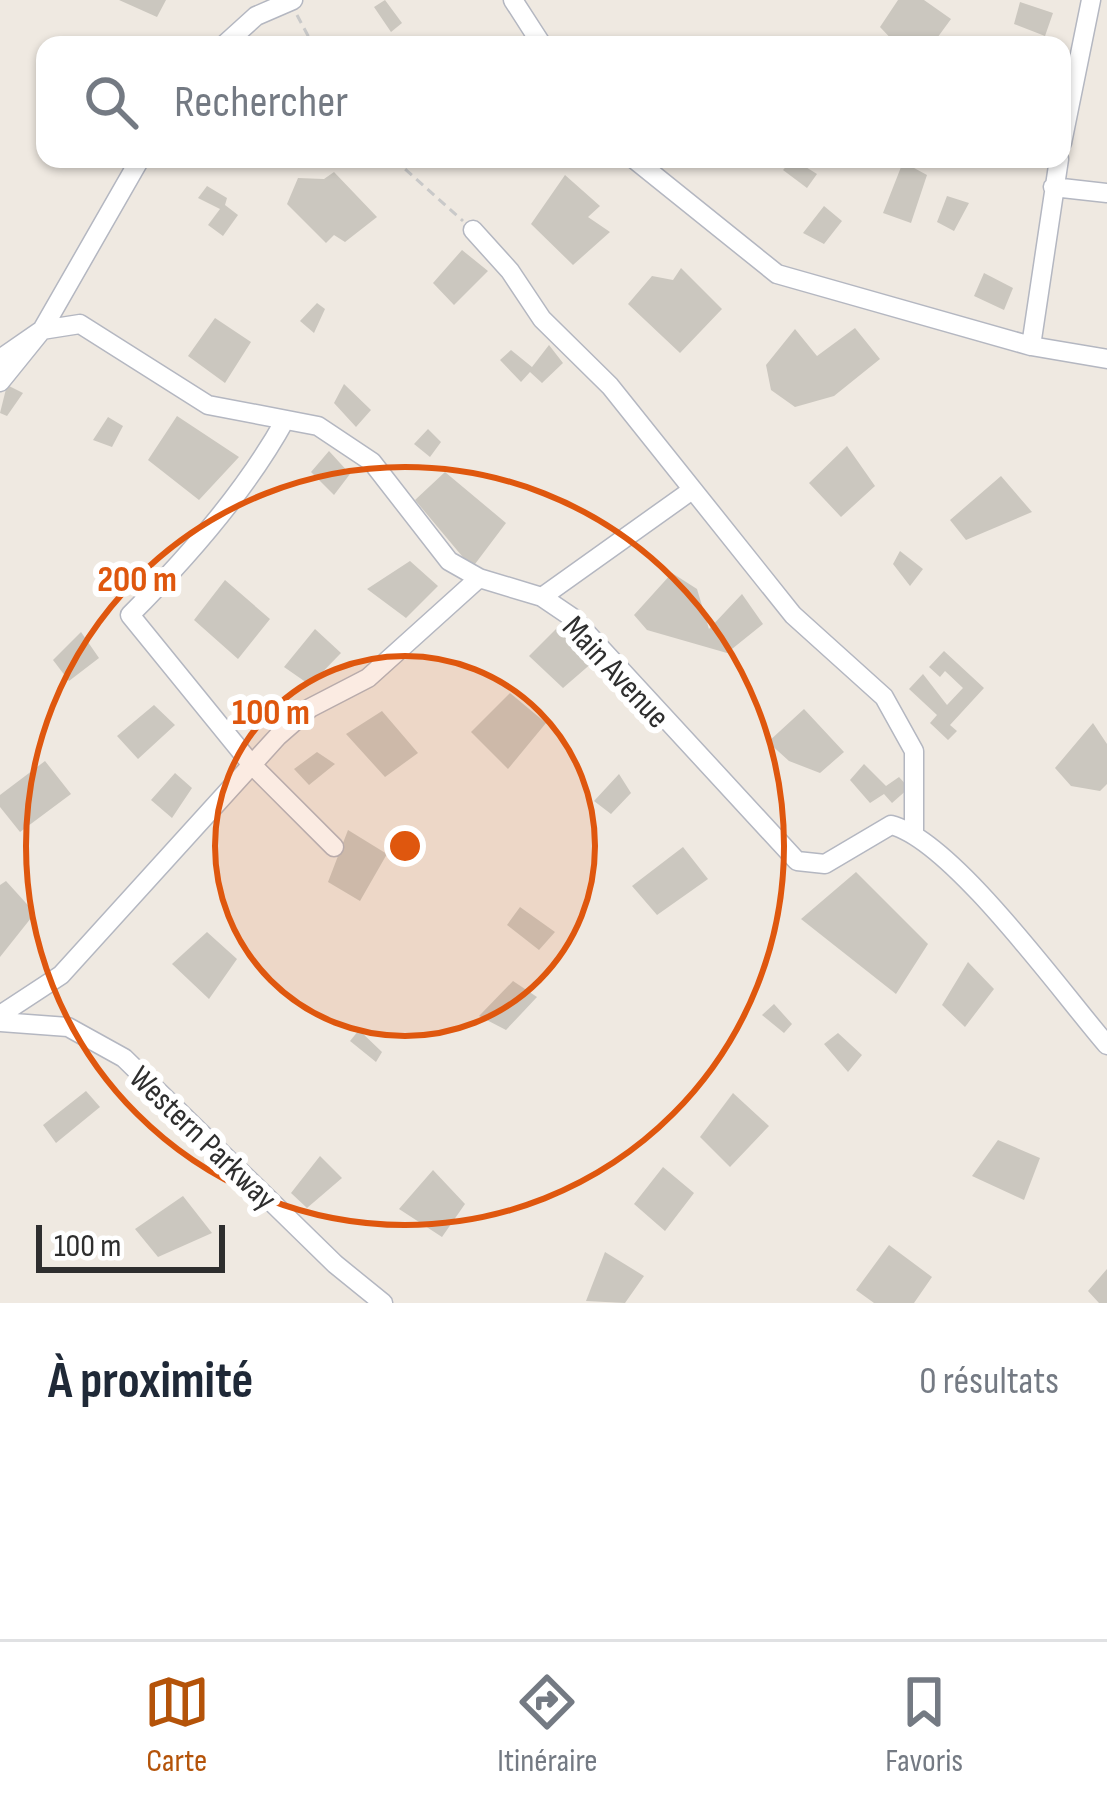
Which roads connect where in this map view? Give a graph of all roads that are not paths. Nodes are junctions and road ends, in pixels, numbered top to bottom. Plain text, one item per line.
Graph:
1 (291, 0) edge
2 (513, 0) edge
3 (1090, 0) edge
4 (234, 36) edge
5 (536, 36) edge
6 (1071, 97) edge
7 (135, 168) edge
8 (645, 168) edge
9 (1057, 168) edge
10 (1053, 187) junction
11 (1107, 193) edge
12 (473, 230) road end
13 (42, 330) junction
14 (1031, 346) junction
15 (0, 359) edge
16 (1107, 359) edge
17 (0, 382) edge
18 (285, 420) junction
19 (692, 490) junction
20 (479, 578) junction
21 (542, 597) junction
22 (252, 765) junction
23 (914, 831) junction
24 (334, 847) dead end
25 (0, 1019) edge
26 (1107, 1046) edge
27 (383, 1303) edge

1 - 4 street
2 - 5 street
3 - 6 street
7 - 13 street
8 - 14 street
9 - 10 street
10 - 11 street
10 - 14 street
12 - 19 street
13 - 15 street
13 - 17 street
13 - 18 street, Main Avenue
14 - 16 street
18 - 20 street, Main Avenue
18 - 22 street
19 - 21 street
19 - 23 street
20 - 21 street, Main Avenue
20 - 22 street
21 - 23 street, Main Avenue
22 - 24 street
22 - 25 street
23 - 26 street
25 - 27 street, Western Parkway

